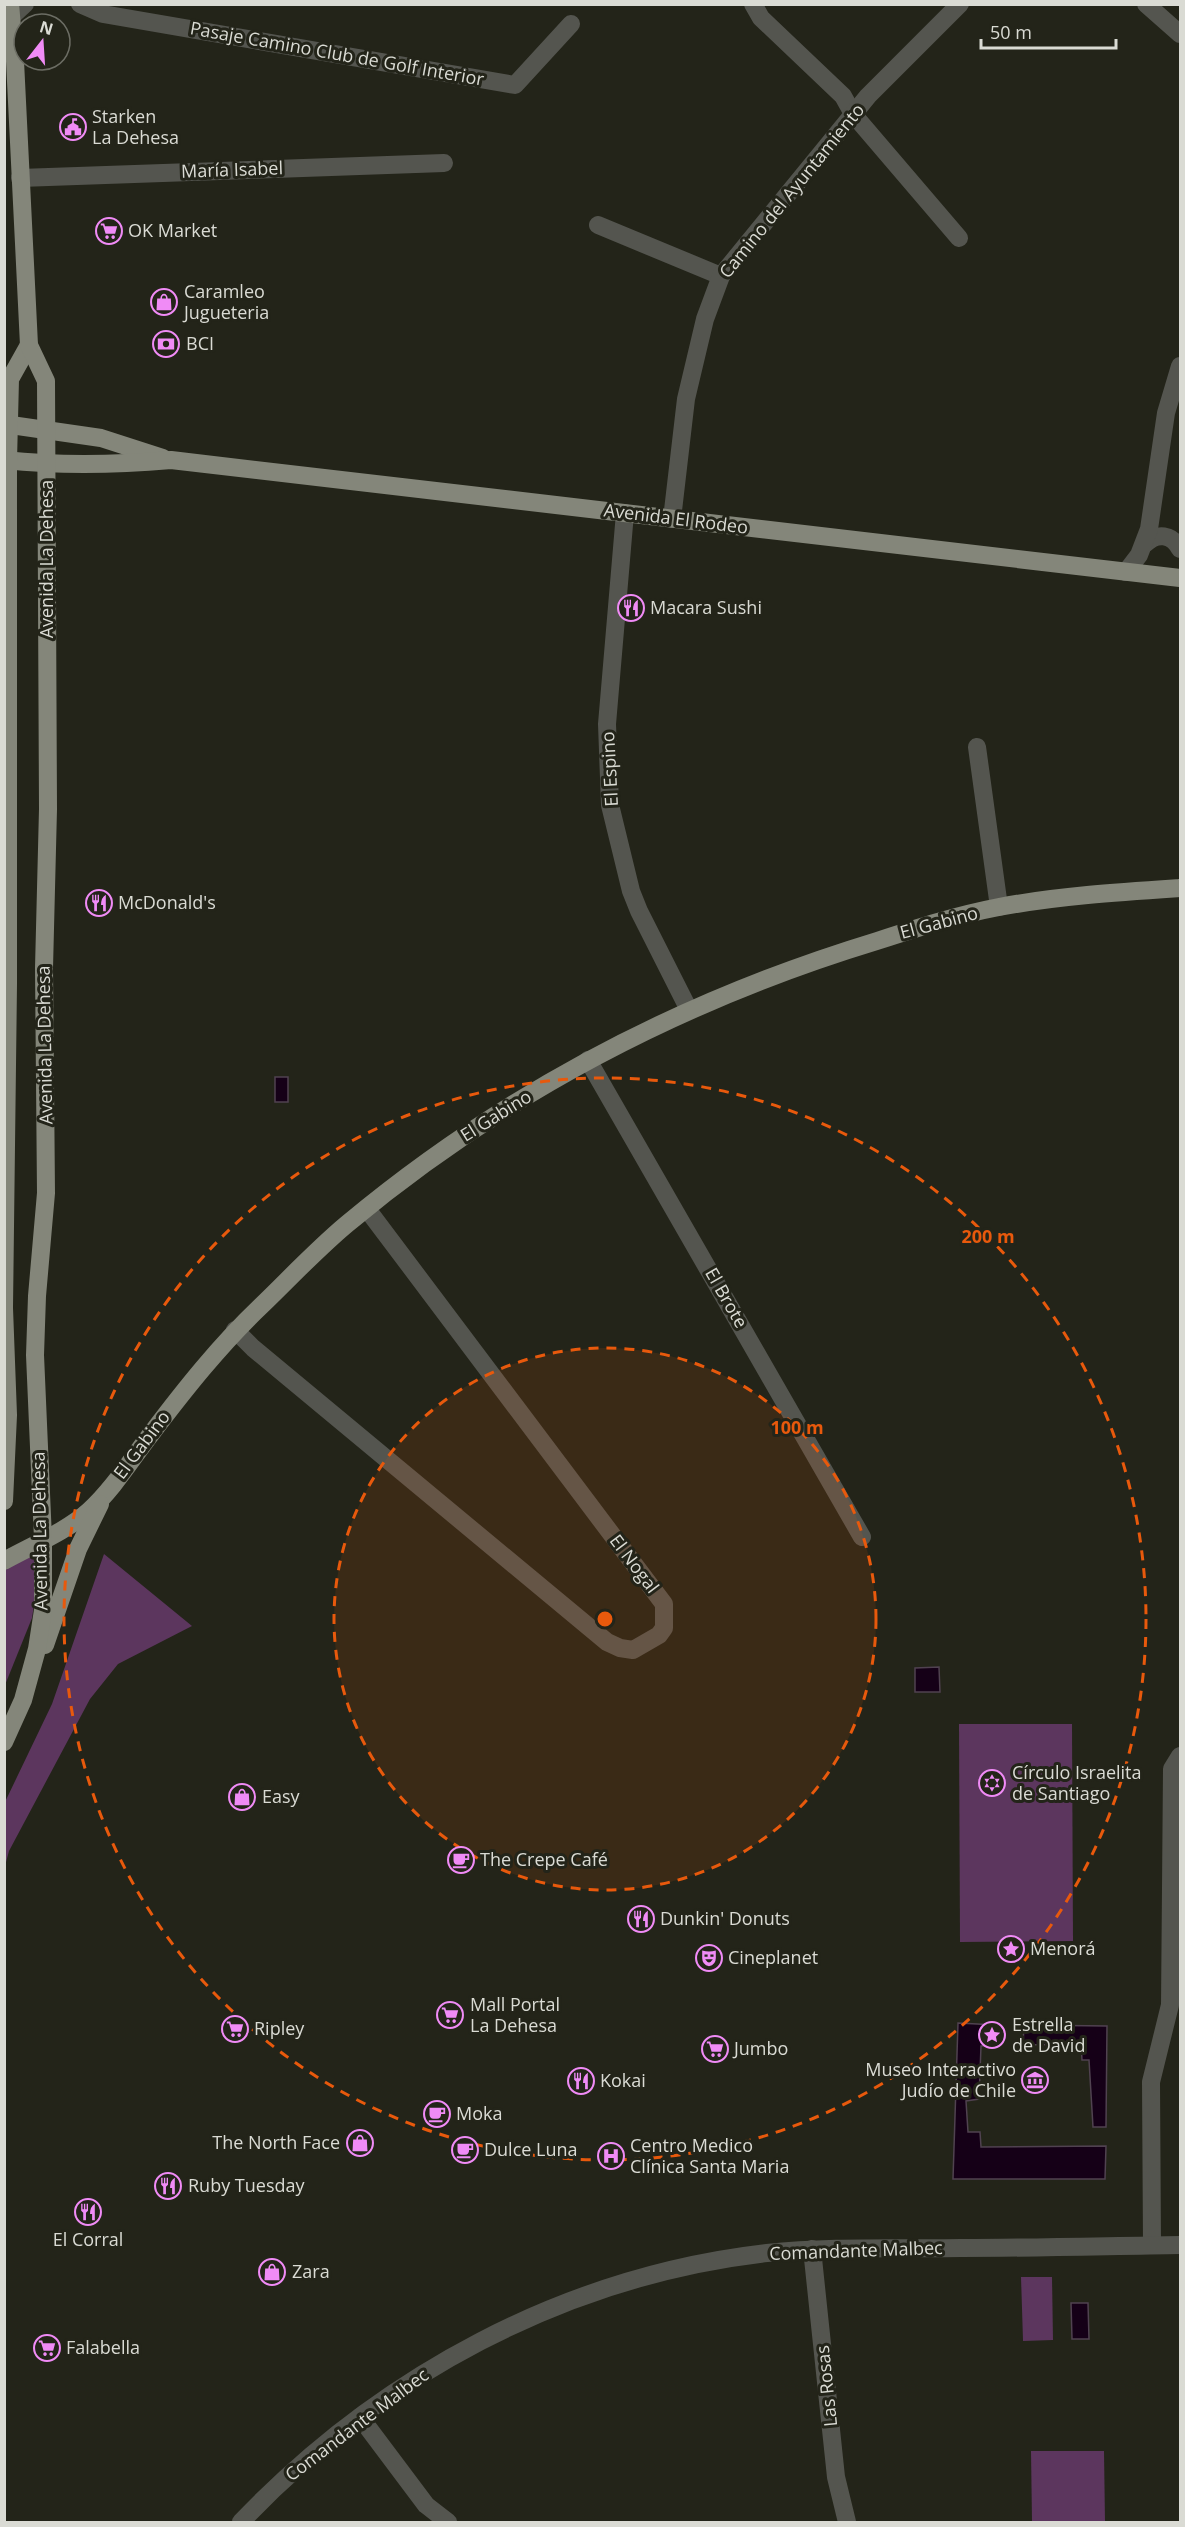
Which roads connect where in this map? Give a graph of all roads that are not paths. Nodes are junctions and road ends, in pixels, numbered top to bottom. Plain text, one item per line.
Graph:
1 (80, 4) edge
2 (753, 4) edge
3 (960, 4) edge
4 (1146, 4) edge
5 (15, 9) edge
6 (572, 24) dead end
7 (1180, 34) edge
8 (853, 114) junction
9 (444, 163) dead end
10 (20, 178) junction
11 (598, 225) dead end
12 (959, 238) dead end
13 (721, 276) junction
14 (29, 345) junction
15 (1180, 366) edge
16 (7, 424) edge
17 (48, 429) junction
18 (6, 460) edge
19 (171, 460) junction
20 (47, 464) junction
21 (625, 513) junction
22 (672, 519) junction
23 (1145, 544) junction
24 (1180, 549) edge
25 (1126, 572) junction
26 (1180, 578) edge
27 (977, 747) dead end
28 (1180, 888) edge
29 (999, 907) junction
30 (689, 1010) junction
31 (588, 1060) junction
32 (5, 1100) edge
33 (367, 1209) junction
34 (235, 1330) junction
35 (5, 1363) edge
36 (105, 1495) junction
37 (4, 1501) edge
38 (862, 1537) dead end
39 (43, 1539) junction
40 (4, 1561) edge
41 (23, 1700) junction
42 (4, 1742) edge
43 (1180, 1756) edge
44 (1152, 2245) junction
45 (1180, 2245) edge
46 (812, 2249) junction
47 (360, 2418) junction
48 (241, 2523) edge
49 (448, 2523) edge
50 (847, 2523) edge

1 - 6 street, Pasaje Camino Club de Golf Interior
2 - 8 street
3 - 8 street, Camino del Ayuntamiento
4 - 7 street
5 - 10 main road, Avenida La Dehesa
8 - 12 street
8 - 13 street, Camino del Ayuntamiento
9 - 10 street, María Isabel
10 - 14 main road, Avenida La Dehesa
11 - 13 street
13 - 22 street, Camino del Ayuntamiento
14 - 16 main road, Avenida La Dehesa
14 - 17 main road, Avenida La Dehesa
15 - 23 street
16 - 17 main road, Avenida El Rodeo
16 - 18 main road, Avenida La Dehesa
17 - 19 main road, Avenida El Rodeo
17 - 20 main road, Avenida La Dehesa
18 - 20 main road, Avenida El Rodeo
18 - 32 main road, Avenida La Dehesa
19 - 20 main road, Avenida El Rodeo
19 - 21 main road, Avenida El Rodeo
20 - 39 main road, Avenida La Dehesa
21 - 22 main road, Avenida El Rodeo
21 - 30 street, El Espino
22 - 25 main road, Avenida El Rodeo
23 - 24 street
23 - 25 street
25 - 26 main road, Avenida El Rodeo
27 - 29 street, El Gabino
28 - 29 main road, El Gabino
29 - 30 main road, El Gabino
30 - 31 main road, El Gabino
31 - 33 main road, El Gabino
31 - 38 street, El Brote
32 - 35 main road, Avenida La Dehesa
33 - 34 main road, El Gabino
33 - 34 street, El Nogal
34 - 36 main road, El Gabino
35 - 37 main road, Avenida La Dehesa
36 - 39 main road, El Gabino
36 - 41 main road, El Gabino
39 - 40 main road, El Gabino
39 - 41 main road, Avenida La Dehesa
41 - 42 main road, Avenida La Dehesa
43 - 44 street
44 - 45 street, Comandante Malbec
44 - 46 street, Comandante Malbec
46 - 47 street, Comandante Malbec
46 - 50 street, Las Rosas
47 - 48 street, Comandante Malbec
47 - 49 street

